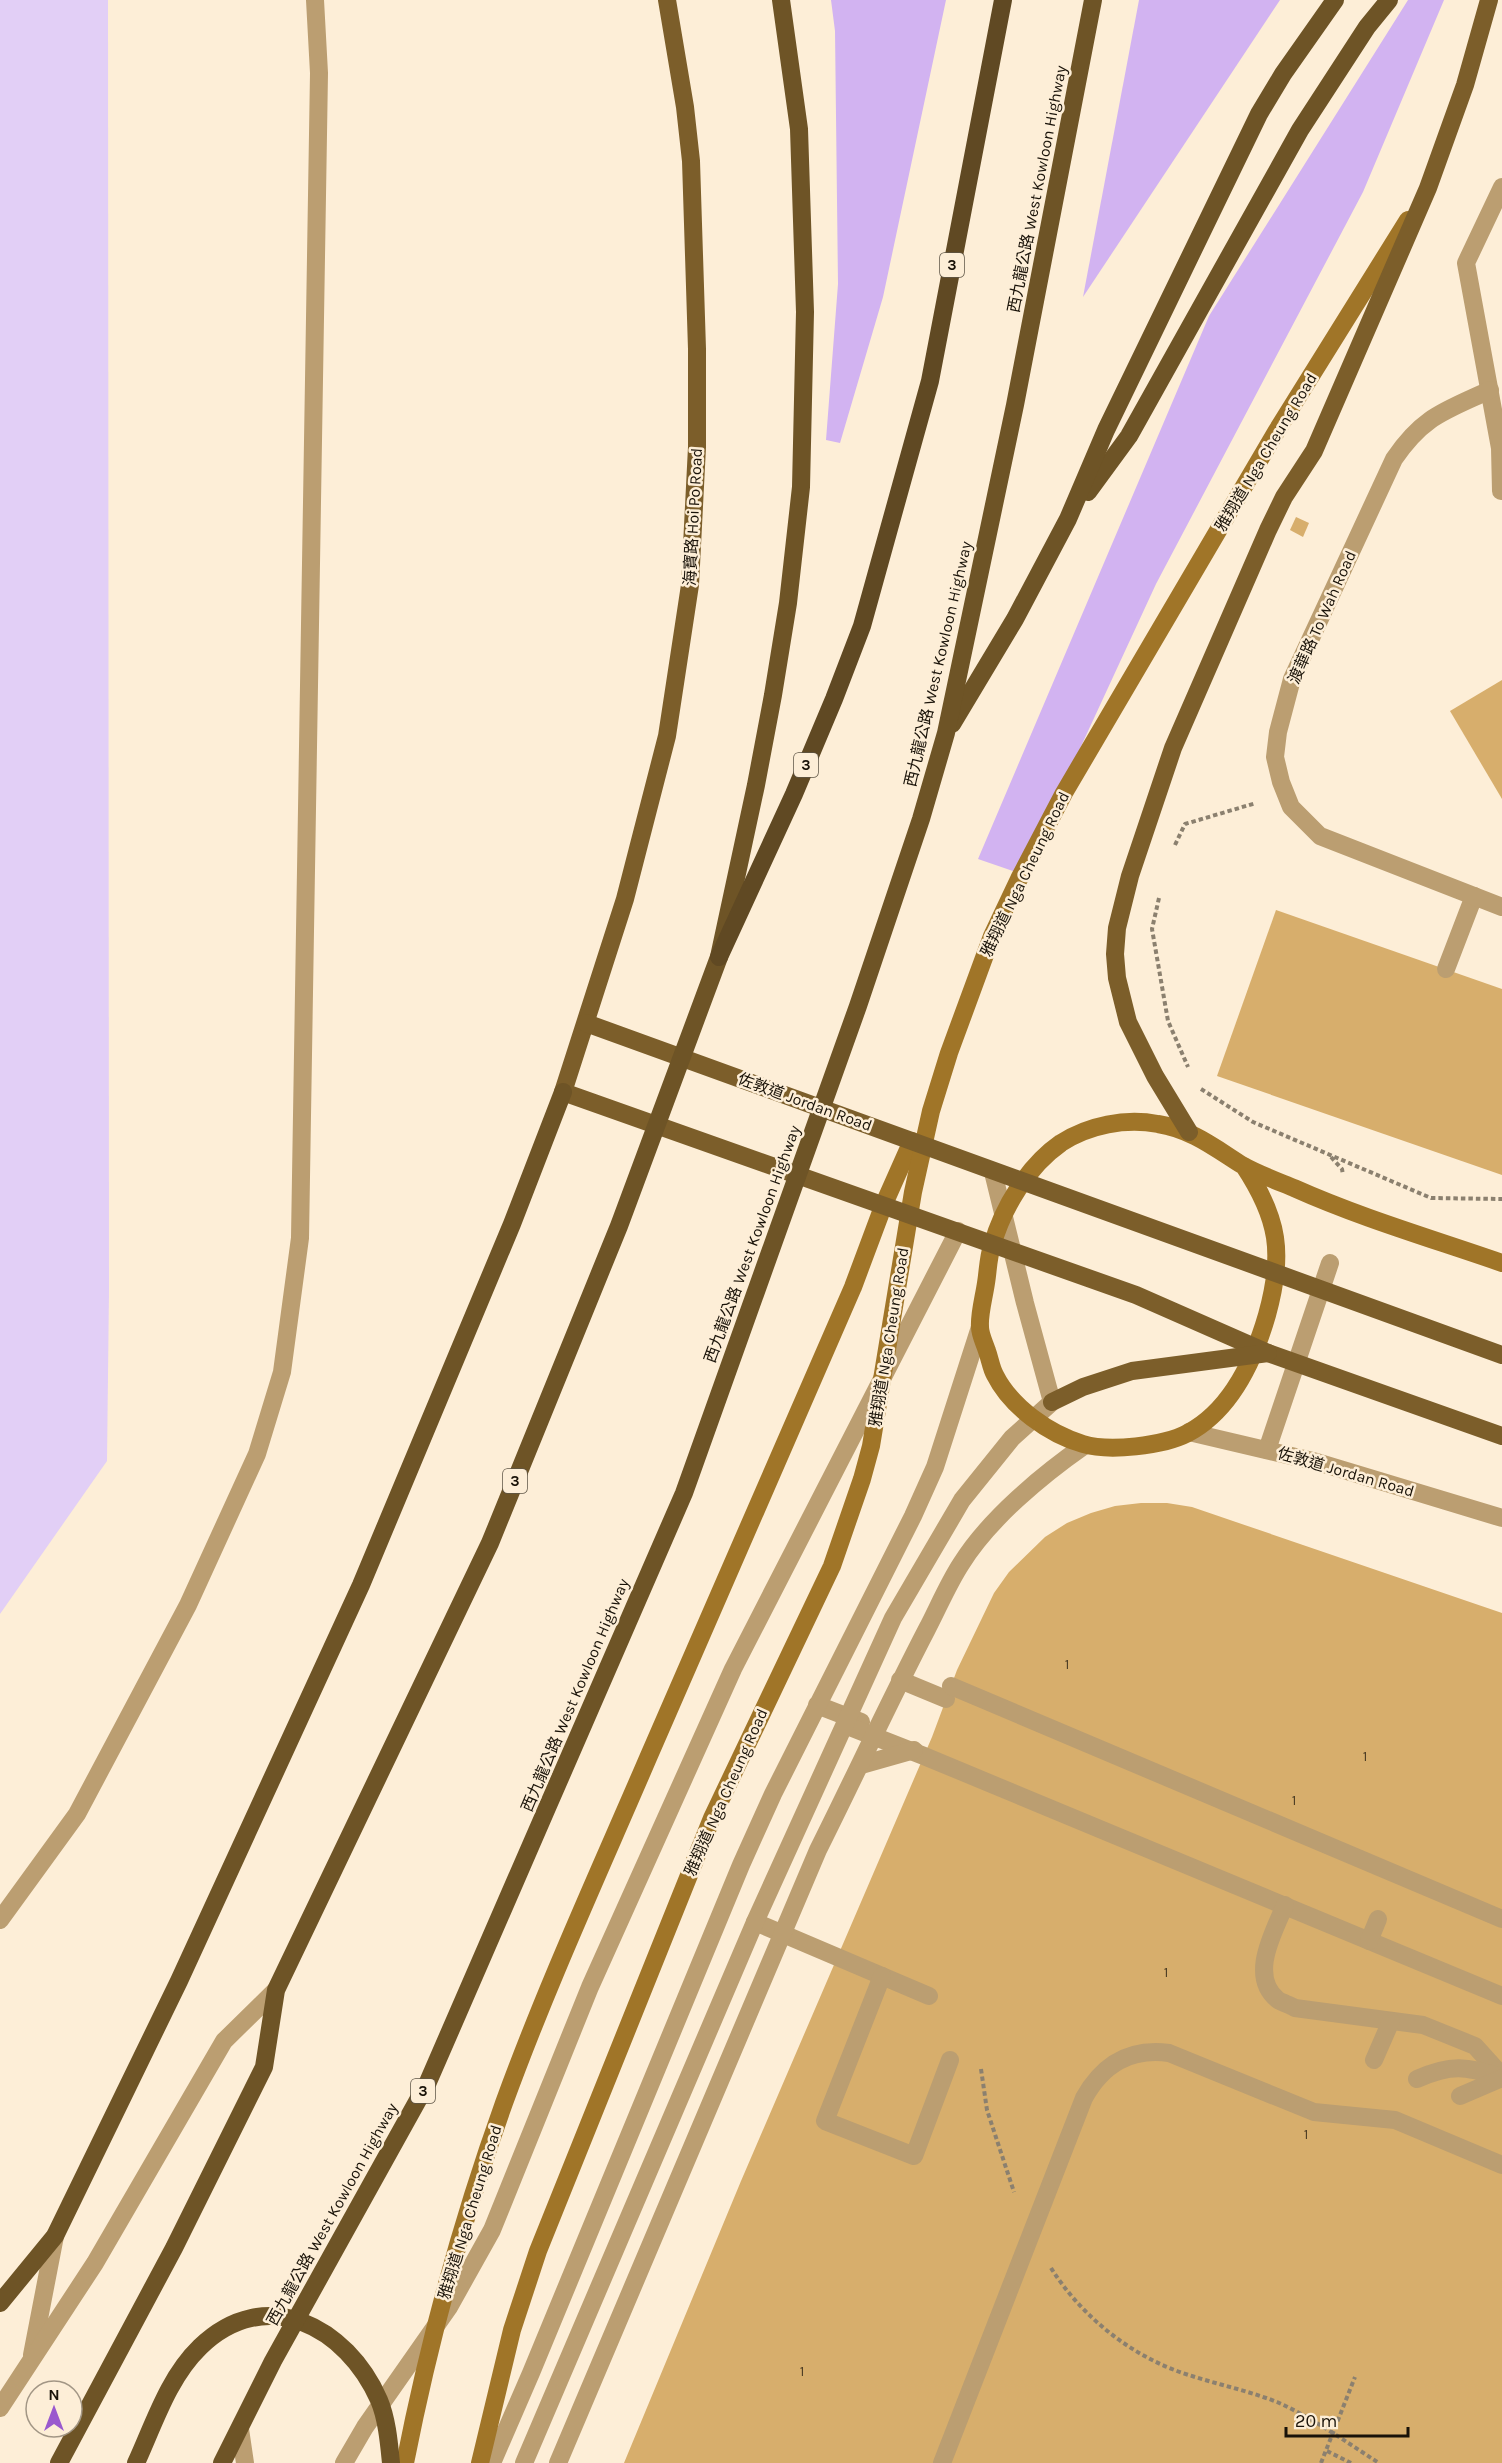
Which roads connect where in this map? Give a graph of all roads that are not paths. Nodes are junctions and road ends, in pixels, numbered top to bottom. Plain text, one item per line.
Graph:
1 (315, 0) edge
2 (667, 0) edge
3 (781, 0) edge
4 (1003, 0) edge
5 (1093, 0) edge
6 (1389, 0) edge
7 (1489, 0) edge
8 (1334, 1) edge
9 (1502, 187) edge
10 (1428, 188) junction
11 (1495, 222) edge
12 (1496, 389) edge
13 (1501, 491) edge
14 (1068, 519) junction
15 (946, 733) junction
16 (1474, 896) junction
17 (1502, 907) edge
18 (719, 957) junction
19 (1446, 969) dead end
20 (586, 1023) junction
21 (562, 1092) junction
22 (1189, 1132) junction
23 (912, 1141) junction
24 (1244, 1166) junction
25 (993, 1172) junction
26 (884, 1204) junction
27 (958, 1231) junction
28 (1012, 1252) junction
29 (1330, 1263) dead end
30 (1502, 1263) edge
31 (980, 1327) junction
32 (1268, 1353) junction
33 (1502, 1355) edge
34 (1052, 1402) junction
35 (1189, 1432) junction
36 (1502, 1436) edge
37 (1085, 1445) junction
38 (1267, 1450) junction
39 (1502, 1518) edge
40 (900, 1680) junction
41 (817, 1705) junction
42 (845, 1725) junction
43 (877, 1728) junction
44 (861, 1765) junction
45 (1285, 1905) junction
46 (1378, 1919) dead end
47 (1502, 1919) edge
48 (0, 1920) edge
49 (755, 1922) junction
50 (1369, 1941) junction
51 (882, 1976) junction
52 (276, 1990) junction
53 (929, 1996) dead end
54 (1502, 1996) edge
55 (1391, 2021) junction
56 (950, 2060) dead end
57 (1374, 2060) dead end
58 (1502, 2077) edge
59 (1417, 2079) dead end
60 (1460, 2096) dead end
61 (1502, 2164) edge
62 (55, 2236) junction
63 (0, 2303) edge
64 (30, 2365) junction
65 (0, 2408) edge
66 (240, 2429) junction
67 (59, 2463) edge
68 (136, 2463) edge
69 (222, 2463) edge
70 (245, 2463) edge
71 (344, 2463) edge
72 (391, 2463) edge
73 (405, 2463) edge
74 (480, 2463) edge
75 (492, 2463) edge
76 (524, 2463) edge
77 (558, 2463) edge
78 (942, 2463) edge

1 - 48 street
2 - 20 main road, 海寶路 Hoi Po Road
3 - 18 highway
4 - 18 highway, 3
5 - 15 highway, 西九龍公路 West Kowloon Highway / 3
6 - 14 highway
7 - 10 main road, 雅翔道 Nga Cheung Road
8 - 14 highway
9 - 11 street
10 - 22 main road
10 - 74 main road, 雅翔道 Nga Cheung Road
11 - 12 street
12 - 13 street
12 - 16 street, 渡華路 To Wah Road
14 - 15 highway
15 - 66 highway, 西九龍公路 West Kowloon Highway / 3
16 - 17 street, 渡華路 To Wah Road
16 - 19 street
18 - 52 highway, 3
20 - 21 main road, 海寶路 Hoi Po Road
20 - 23 main road, 佐敦道 Jordan Road
21 - 26 main road
21 - 62 highway
22 - 24 main road
22 - 31 main road
23 - 25 main road, 佐敦道 Jordan Road
23 - 26 main road, 雅翔道 Nga Cheung Road
24 - 30 main road
24 - 35 main road
25 - 28 street
25 - 33 main road, 佐敦道 Jordan Road
26 - 27 main road
26 - 73 main road, 雅翔道 Nga Cheung Road
27 - 28 main road
27 - 71 street
28 - 32 main road
28 - 34 street
29 - 38 street
31 - 37 main road
31 - 41 street
32 - 34 main road
32 - 36 main road
34 - 42 street
35 - 37 main road
35 - 38 street, 佐敦道 Jordan Road
37 - 40 street
38 - 39 street, 佐敦道 Jordan Road
40 - 43 street
40 - 47 street
41 - 43 street
41 - 75 street
42 - 45 street
42 - 49 street
43 - 44 street
43 - 44 street
44 - 77 street
45 - 50 street
45 - 55 street
46 - 50 street
49 - 51 street
49 - 76 street
50 - 54 street
51 - 53 street
51 - 56 street
52 - 64 street, 3
52 - 67 highway, 3
55 - 57 street
55 - 58 street
58 - 59 street
58 - 60 street
61 - 78 street
62 - 63 highway
62 - 64 street
64 - 65 street
66 - 69 highway, 3
66 - 70 street
68 - 72 highway

